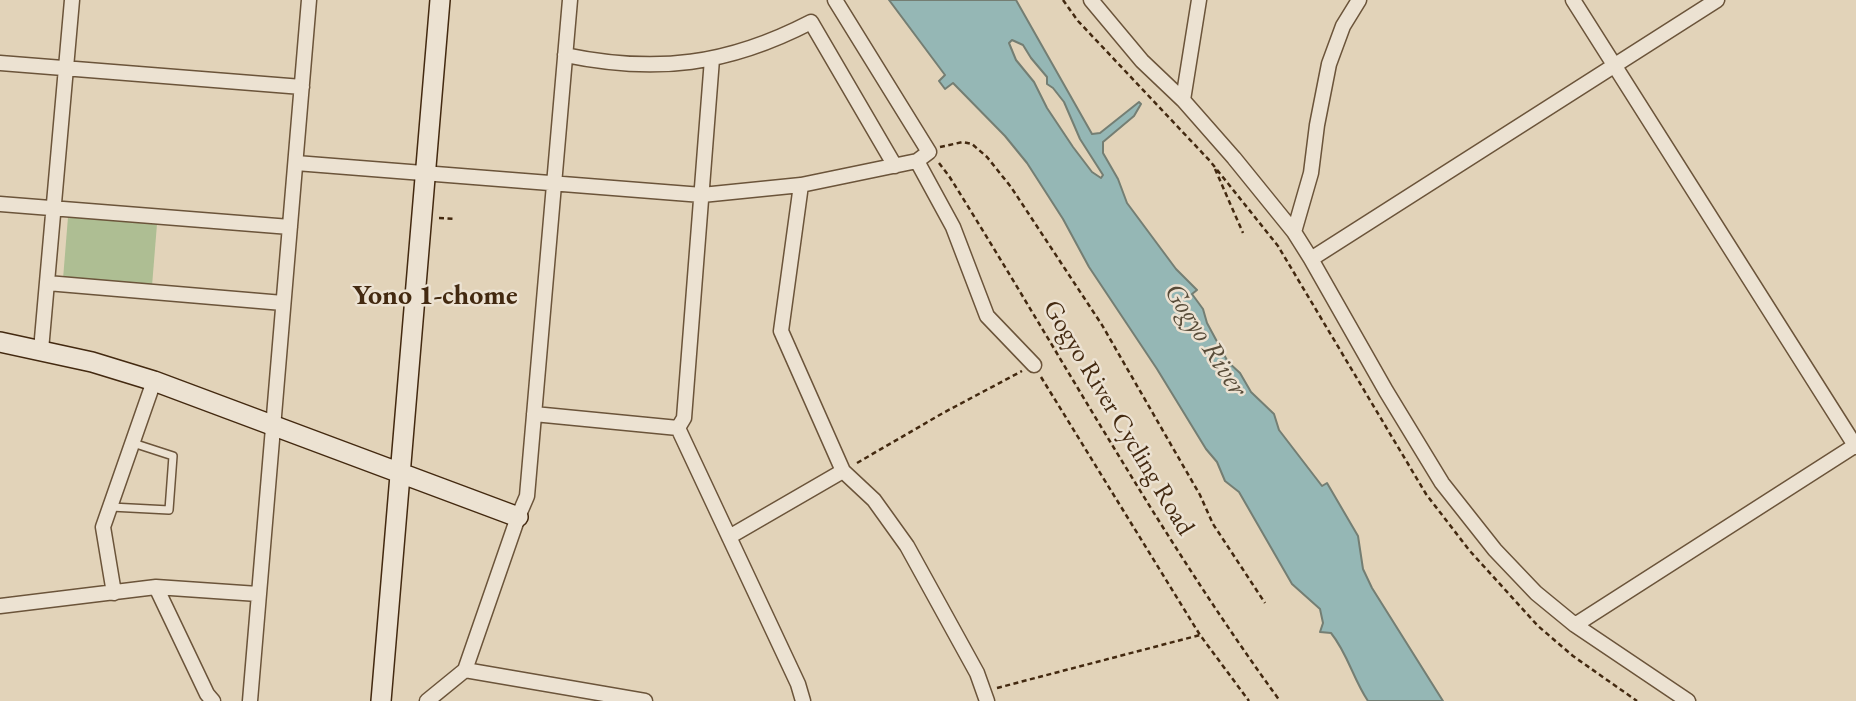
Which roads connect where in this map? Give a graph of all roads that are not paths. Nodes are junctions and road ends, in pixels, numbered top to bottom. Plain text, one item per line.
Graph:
1 (72, 0) edge
2 (309, 0) edge
3 (440, 0) edge
4 (570, 0) edge
5 (835, 0) edge
6 (1091, 0) edge
7 (1199, 0) edge
8 (1359, 0) edge
9 (1573, 0) edge
10 (1717, 0) edge
11 (565, 55) junction
12 (712, 59) junction
13 (0, 63) edge
14 (1614, 66) junction
15 (67, 69) junction
16 (302, 87) junction
17 (1183, 100) junction
18 (923, 156) junction
19 (296, 163) junction
20 (895, 166) junction
21 (424, 172) junction
22 (553, 183) junction
23 (801, 185) junction
24 (702, 195) junction
25 (0, 204) edge
26 (54, 209) junction
27 (290, 228) junction
28 (1294, 232) junction
29 (1311, 258) junction
30 (47, 283) junction
31 (283, 303) junction
32 (0, 342) edge
33 (41, 350) junction
34 (1034, 365) road end
35 (154, 381) junction
36 (534, 414) junction
37 (274, 427) junction
38 (678, 428) junction
39 (133, 443) junction
40 (1856, 446) edge
41 (844, 471) junction
42 (400, 472) junction
43 (111, 507) junction
44 (518, 517) junction
45 (729, 537) junction
46 (156, 587) junction
47 (114, 593) junction
48 (258, 594) junction
49 (0, 606) edge
50 (1575, 625) junction
51 (465, 670) junction
52 (985, 696) edge
53 (213, 701) edge
54 (250, 701) edge
55 (381, 701) edge
56 (427, 701) edge
57 (645, 701) edge
58 (803, 701) edge
59 (1688, 701) edge

1 - 15 street
2 - 16 street
3 - 21 street
4 - 11 street
5 - 18 street
6 - 17 street
7 - 17 street
8 - 28 street
9 - 14 street
10 - 14 street
11 - 12 street
11 - 22 street
12 - 20 street
12 - 24 street
13 - 15 street
14 - 29 street
14 - 40 street
15 - 16 street
15 - 26 street
16 - 19 street
17 - 28 street
18 - 20 street
18 - 34 street
19 - 21 street
19 - 27 street
20 - 23 street
21 - 22 street
21 - 42 street
22 - 24 street
22 - 36 street
23 - 24 street
23 - 41 street
24 - 38 street
25 - 26 street
26 - 27 street
26 - 30 street
27 - 31 street
28 - 29 street
29 - 50 street
30 - 31 street
30 - 33 street
31 - 37 street
32 - 33 street
33 - 35 street
35 - 37 street
35 - 39 street
36 - 38 street
36 - 44 street
37 - 42 street
37 - 48 street
38 - 45 street
39 - 43 street
39 - 43 lane
40 - 50 street
41 - 45 street
41 - 52 street
42 - 44 street
42 - 55 street
43 - 47 street
44 - 51 street
45 - 58 street
46 - 47 street
46 - 48 street
46 - 53 street
47 - 49 street
48 - 54 street
50 - 59 street
51 - 56 street
51 - 57 street

